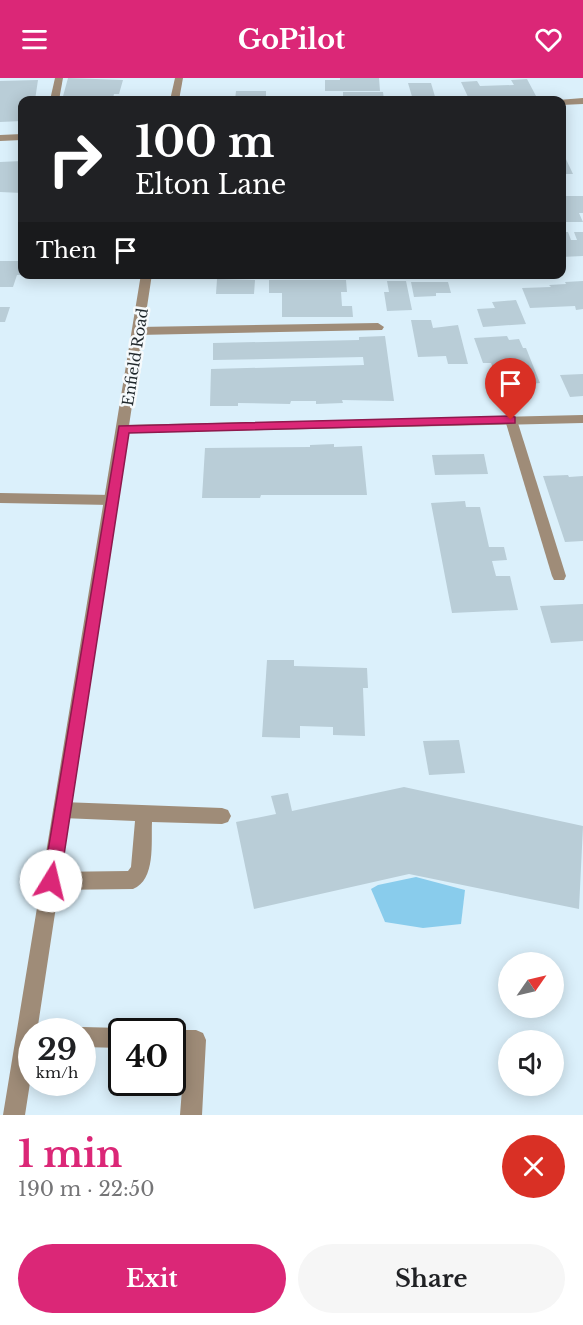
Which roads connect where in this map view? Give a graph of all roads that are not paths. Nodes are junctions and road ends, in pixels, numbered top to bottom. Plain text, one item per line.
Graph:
1 (59, 78) edge
2 (179, 78) edge
3 (55, 96) edge
4 (176, 96) edge
5 (583, 101) edge
6 (566, 102) edge
7 (18, 137) edge
8 (0, 138) edge
9 (146, 279) edge
10 (378, 327) dead end
11 (138, 332) junction
12 (583, 419) edge
13 (511, 420) junction
14 (124, 429) junction
15 (0, 498) edge
16 (112, 500) junction
17 (559, 576) dead end
18 (62, 810) junction
19 (144, 813) junction
20 (222, 816) dead end
21 (51, 881) junction
22 (32, 1018) edge
23 (186, 1041) edge
24 (18, 1094) edge
25 (14, 1115) edge
26 (191, 1115) edge

1 - 3 street
2 - 4 street
5 - 6 street
7 - 8 street
9 - 11 street, Enfield Road
10 - 11 street
11 - 14 street, Enfield Road
12 - 13 street
13 - 14 street
13 - 17 street
14 - 16 street, Enfield Road
15 - 16 street
16 - 18 street, Enfield Road
18 - 19 street
18 - 21 street, Enfield Road
19 - 20 street
19 - 21 street
21 - 22 street, Enfield Road
23 - 26 street
24 - 25 street, Enfield Road

